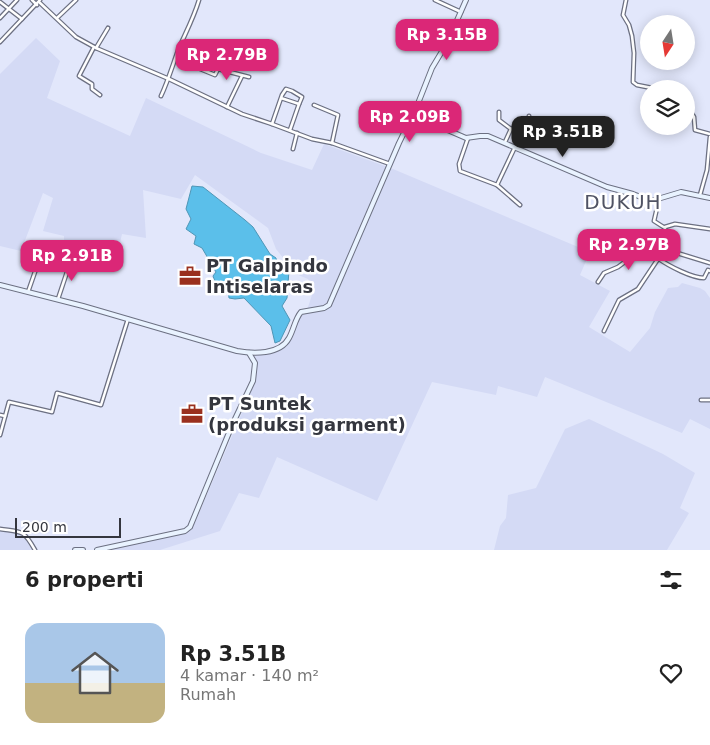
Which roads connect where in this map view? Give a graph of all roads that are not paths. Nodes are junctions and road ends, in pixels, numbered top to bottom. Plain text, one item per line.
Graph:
1 (17, 0) edge
2 (32, 0) edge
3 (76, 0) edge
4 (199, 0) edge
5 (436, 0) edge
6 (466, 0) edge
7 (626, 0) edge
8 (40, 1) edge
9 (0, 2) edge
10 (37, 5) junction
11 (8, 9) junction
12 (461, 12) junction
13 (0, 18) edge
14 (57, 18) junction
15 (22, 20) junction
16 (108, 28) dead end
17 (0, 42) edge
18 (95, 48) junction
19 (176, 59) junction
20 (242, 76) junction
21 (249, 77) dead end
22 (169, 79) junction
23 (640, 86) edge
24 (100, 95) dead end
25 (160, 96) dead end
26 (281, 98) junction
27 (299, 104) junction
28 (314, 105) dead end
29 (227, 107) junction
30 (500, 112) dead end
31 (413, 115) junction
32 (529, 116) dead end
33 (272, 124) junction
34 (695, 124) edge
35 (511, 129) junction
36 (290, 130) junction
37 (297, 133) junction
38 (710, 136) edge
39 (468, 138) junction
40 (505, 142) junction
41 (332, 143) junction
42 (515, 147) junction
43 (293, 149) dead end
44 (390, 164) junction
45 (496, 185) junction
46 (700, 195) junction
47 (660, 198) junction
48 (710, 198) edge
49 (520, 206) dead end
50 (665, 226) junction
51 (710, 229) edge
52 (44, 246) dead end
53 (664, 249) junction
54 (658, 259) junction
55 (71, 260) dead end
56 (710, 264) edge
57 (709, 271) edge
58 (598, 282) dead end
59 (0, 285) edge
60 (28, 292) junction
61 (58, 299) junction
62 (128, 320) junction
63 (604, 331) dead end
64 (249, 353) junction
65 (701, 400) dead end
66 (710, 400) edge
67 (0, 416) edge
68 (5, 416) junction
69 (0, 436) edge
70 (0, 529) edge
71 (35, 550) edge
72 (75, 550) edge
73 (83, 550) edge
74 (98, 550) edge

1 - 11 street
2 - 10 street
3 - 14 street
4 - 19 street
5 - 12 street
6 - 12 street
7 - 23 street
8 - 10 street
8 - 14 street
9 - 11 street
10 - 15 street
11 - 13 street
11 - 15 street
12 - 31 street
14 - 18 street
15 - 17 street
16 - 18 street
18 - 22 street
18 - 24 street
19 - 20 street
19 - 22 street
20 - 21 street
20 - 29 street
22 - 25 street
22 - 29 street
26 - 27 street
26 - 27 street
26 - 33 street
27 - 36 street
28 - 41 street
29 - 33 street
30 - 35 street
31 - 39 street
31 - 44 street
32 - 35 street
33 - 36 street
34 - 38 street
35 - 40 street
36 - 37 street
37 - 41 street
37 - 43 street
38 - 46 street
39 - 40 street
39 - 45 street
40 - 42 street
41 - 44 street
42 - 45 street
42 - 47 street
44 - 64 street
45 - 49 street
46 - 47 street
46 - 48 street
47 - 50 street
50 - 51 street
50 - 53 street
52 - 60 street
53 - 54 street
53 - 56 street
54 - 57 street
54 - 58 street
54 - 63 street
55 - 61 street
56 - 57 street
59 - 60 street
60 - 61 street
61 - 62 street
62 - 64 street
62 - 68 street
64 - 74 street
65 - 66 street
67 - 68 street
68 - 69 street
70 - 71 street
72 - 73 street

